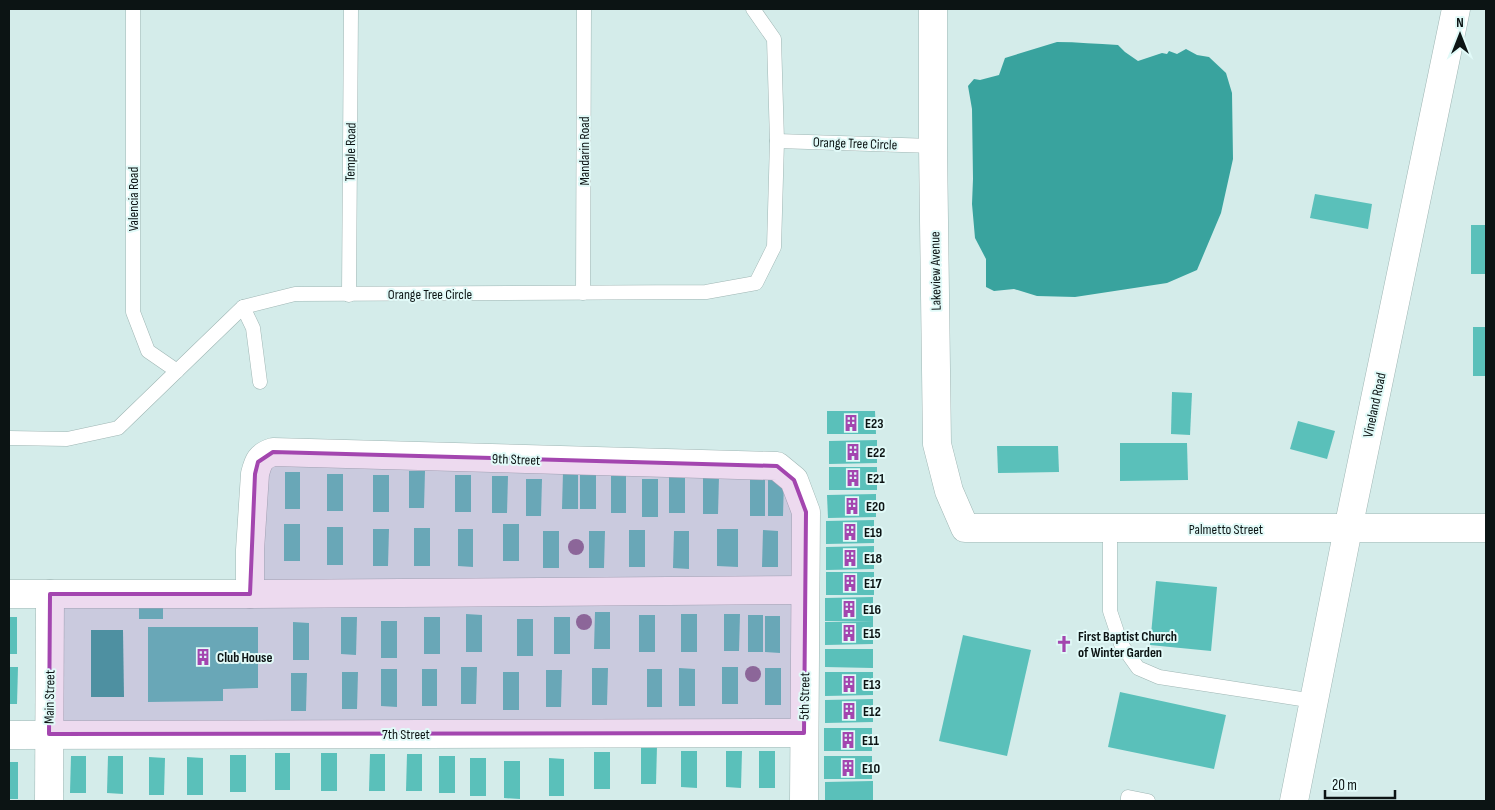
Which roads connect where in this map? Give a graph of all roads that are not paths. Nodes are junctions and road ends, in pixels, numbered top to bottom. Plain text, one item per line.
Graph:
1 (133, 9) edge
2 (351, 9) edge
3 (584, 9) edge
4 (753, 9) edge
5 (933, 9) edge
6 (1456, 9) edge
7 (777, 141) junction
8 (933, 146) junction
9 (584, 293) junction
10 (348, 295) junction
11 (243, 308) junction
12 (177, 371) junction
13 (260, 382) dead end
14 (9, 438) edge
15 (966, 528) joint
16 (1486, 528) edge
17 (1110, 529) junction
18 (1348, 529) junction
19 (805, 590) junction
20 (9, 594) edge
21 (50, 594) junction
22 (250, 594) junction
23 (1314, 701) junction
24 (804, 733) junction
25 (9, 734) edge
26 (49, 734) junction
27 (49, 801) edge
28 (804, 801) edge
29 (1128, 801) edge
30 (1148, 801) edge
31 (1294, 801) edge

1 - 12 lane, Valencia Road
2 - 10 lane, Temple Road
3 - 9 lane, Mandarin Road
4 - 7 lane, Orange Tree Circle
5 - 8 street, Lakeview Avenue
6 - 18 street, Vineland Road
7 - 8 lane, Orange Tree Circle
7 - 9 lane, Orange Tree Circle
8 - 15 street, Lakeview Avenue
9 - 10 lane, Orange Tree Circle
10 - 11 lane, Orange Tree Circle
11 - 12 lane, Orange Tree Circle
11 - 13 lane
12 - 14 lane, Orange Tree Circle
15 - 17 street, Palmetto Street
16 - 18 street, Palmetto Street
17 - 18 street, Palmetto Street
17 - 23 lane
18 - 23 street, Vineland Road
19 - 22 street
19 - 22 street, 9th Street
19 - 24 street, 5th Street
20 - 21 street
21 - 22 street
21 - 26 street, Main Street
23 - 31 street, Vineland Road
24 - 26 street, 7th Street
24 - 28 street, 5th Street
25 - 26 street, 7th Street
26 - 27 street, Main Street
29 - 30 lane

